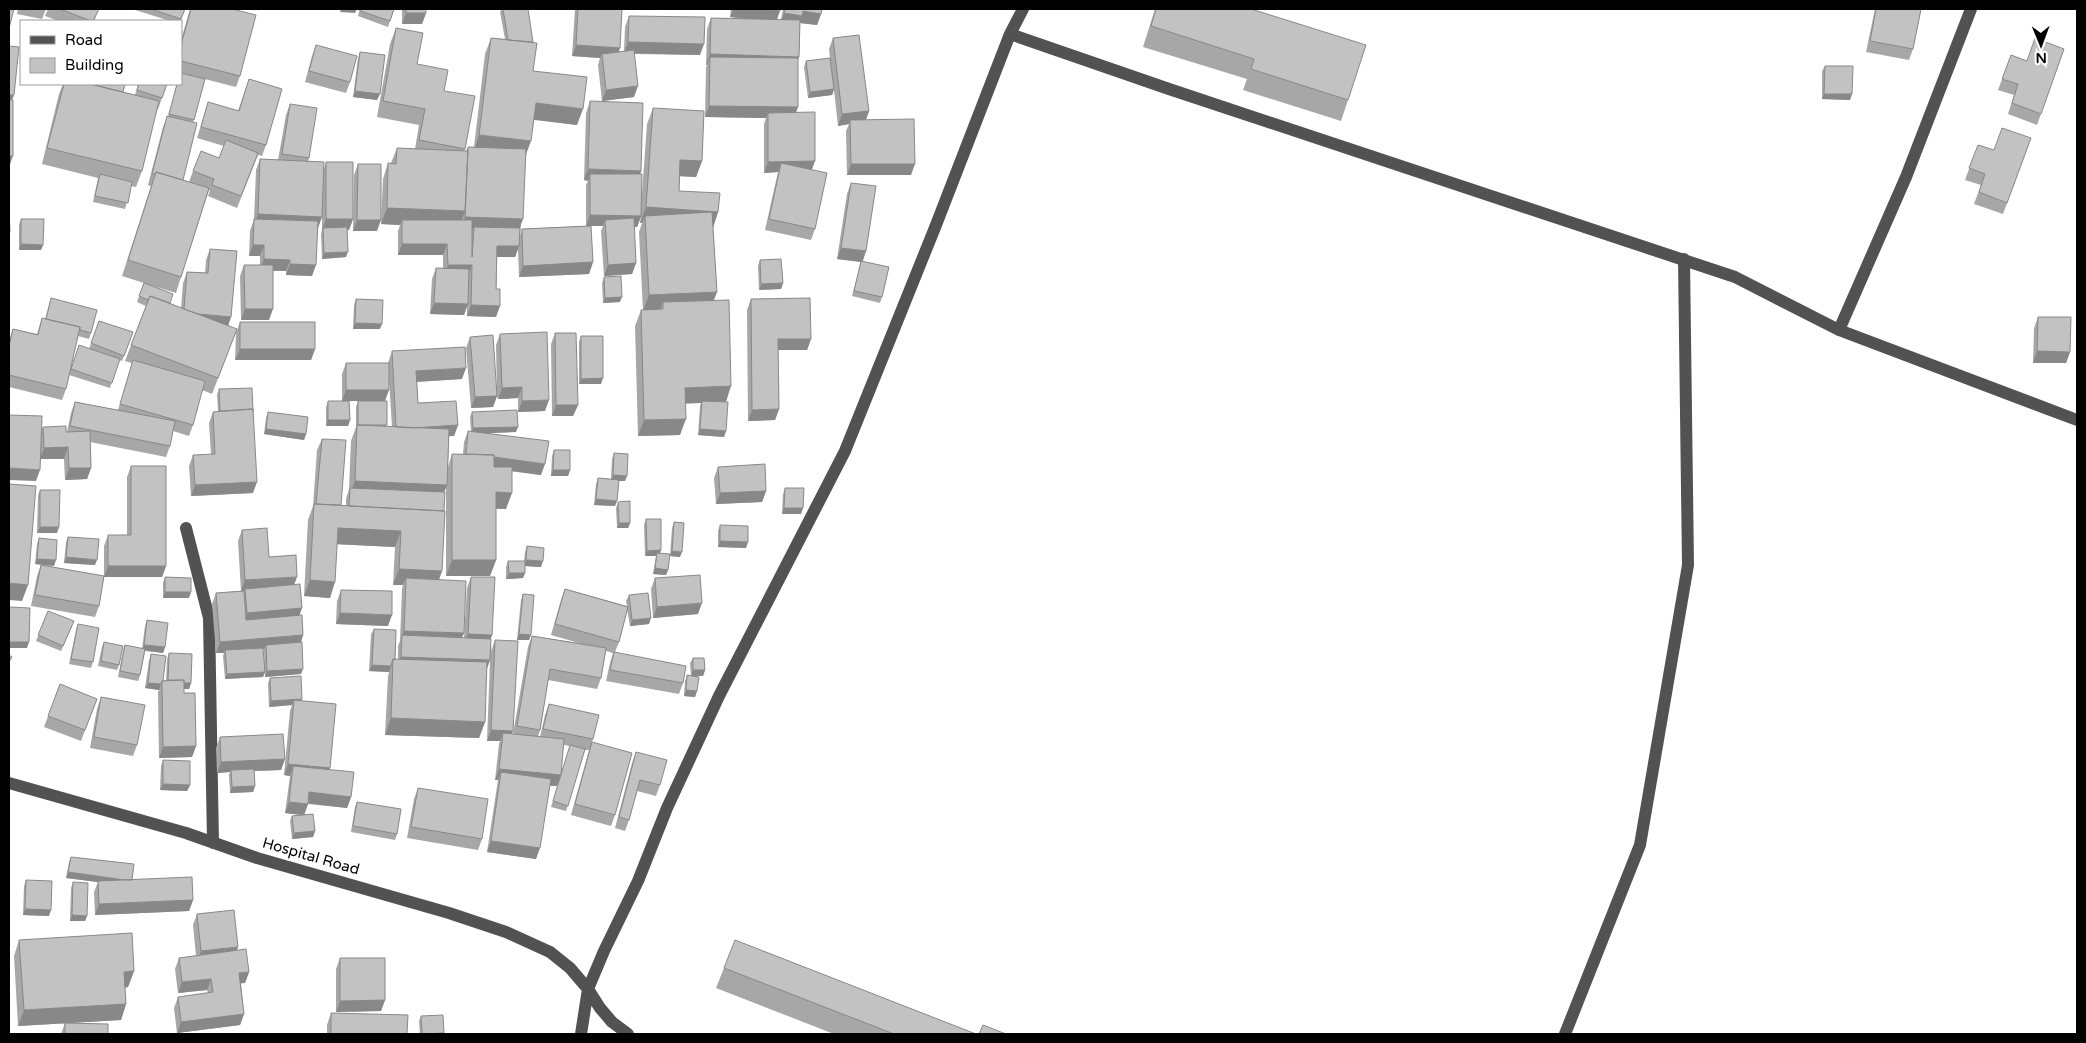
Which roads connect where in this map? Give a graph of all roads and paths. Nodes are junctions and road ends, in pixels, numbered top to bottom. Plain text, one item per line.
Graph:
1 (1022, 9) edge
2 (1971, 9) edge
3 (1010, 34) junction
4 (1684, 259) junction
5 (1839, 330) junction
6 (2077, 420) edge
7 (186, 528) dead end
8 (9, 784) edge
9 (213, 843) junction
10 (588, 989) junction
11 (580, 1034) edge
12 (628, 1034) edge
13 (1565, 1034) edge

1 - 3 street
2 - 5 street
3 - 4 street
3 - 10 street
4 - 5 street
4 - 13 street
5 - 6 street
7 - 9 street
8 - 9 street, Hospital Road
9 - 10 street, Hospital Road
10 - 11 street
10 - 12 street, Hospital Road

